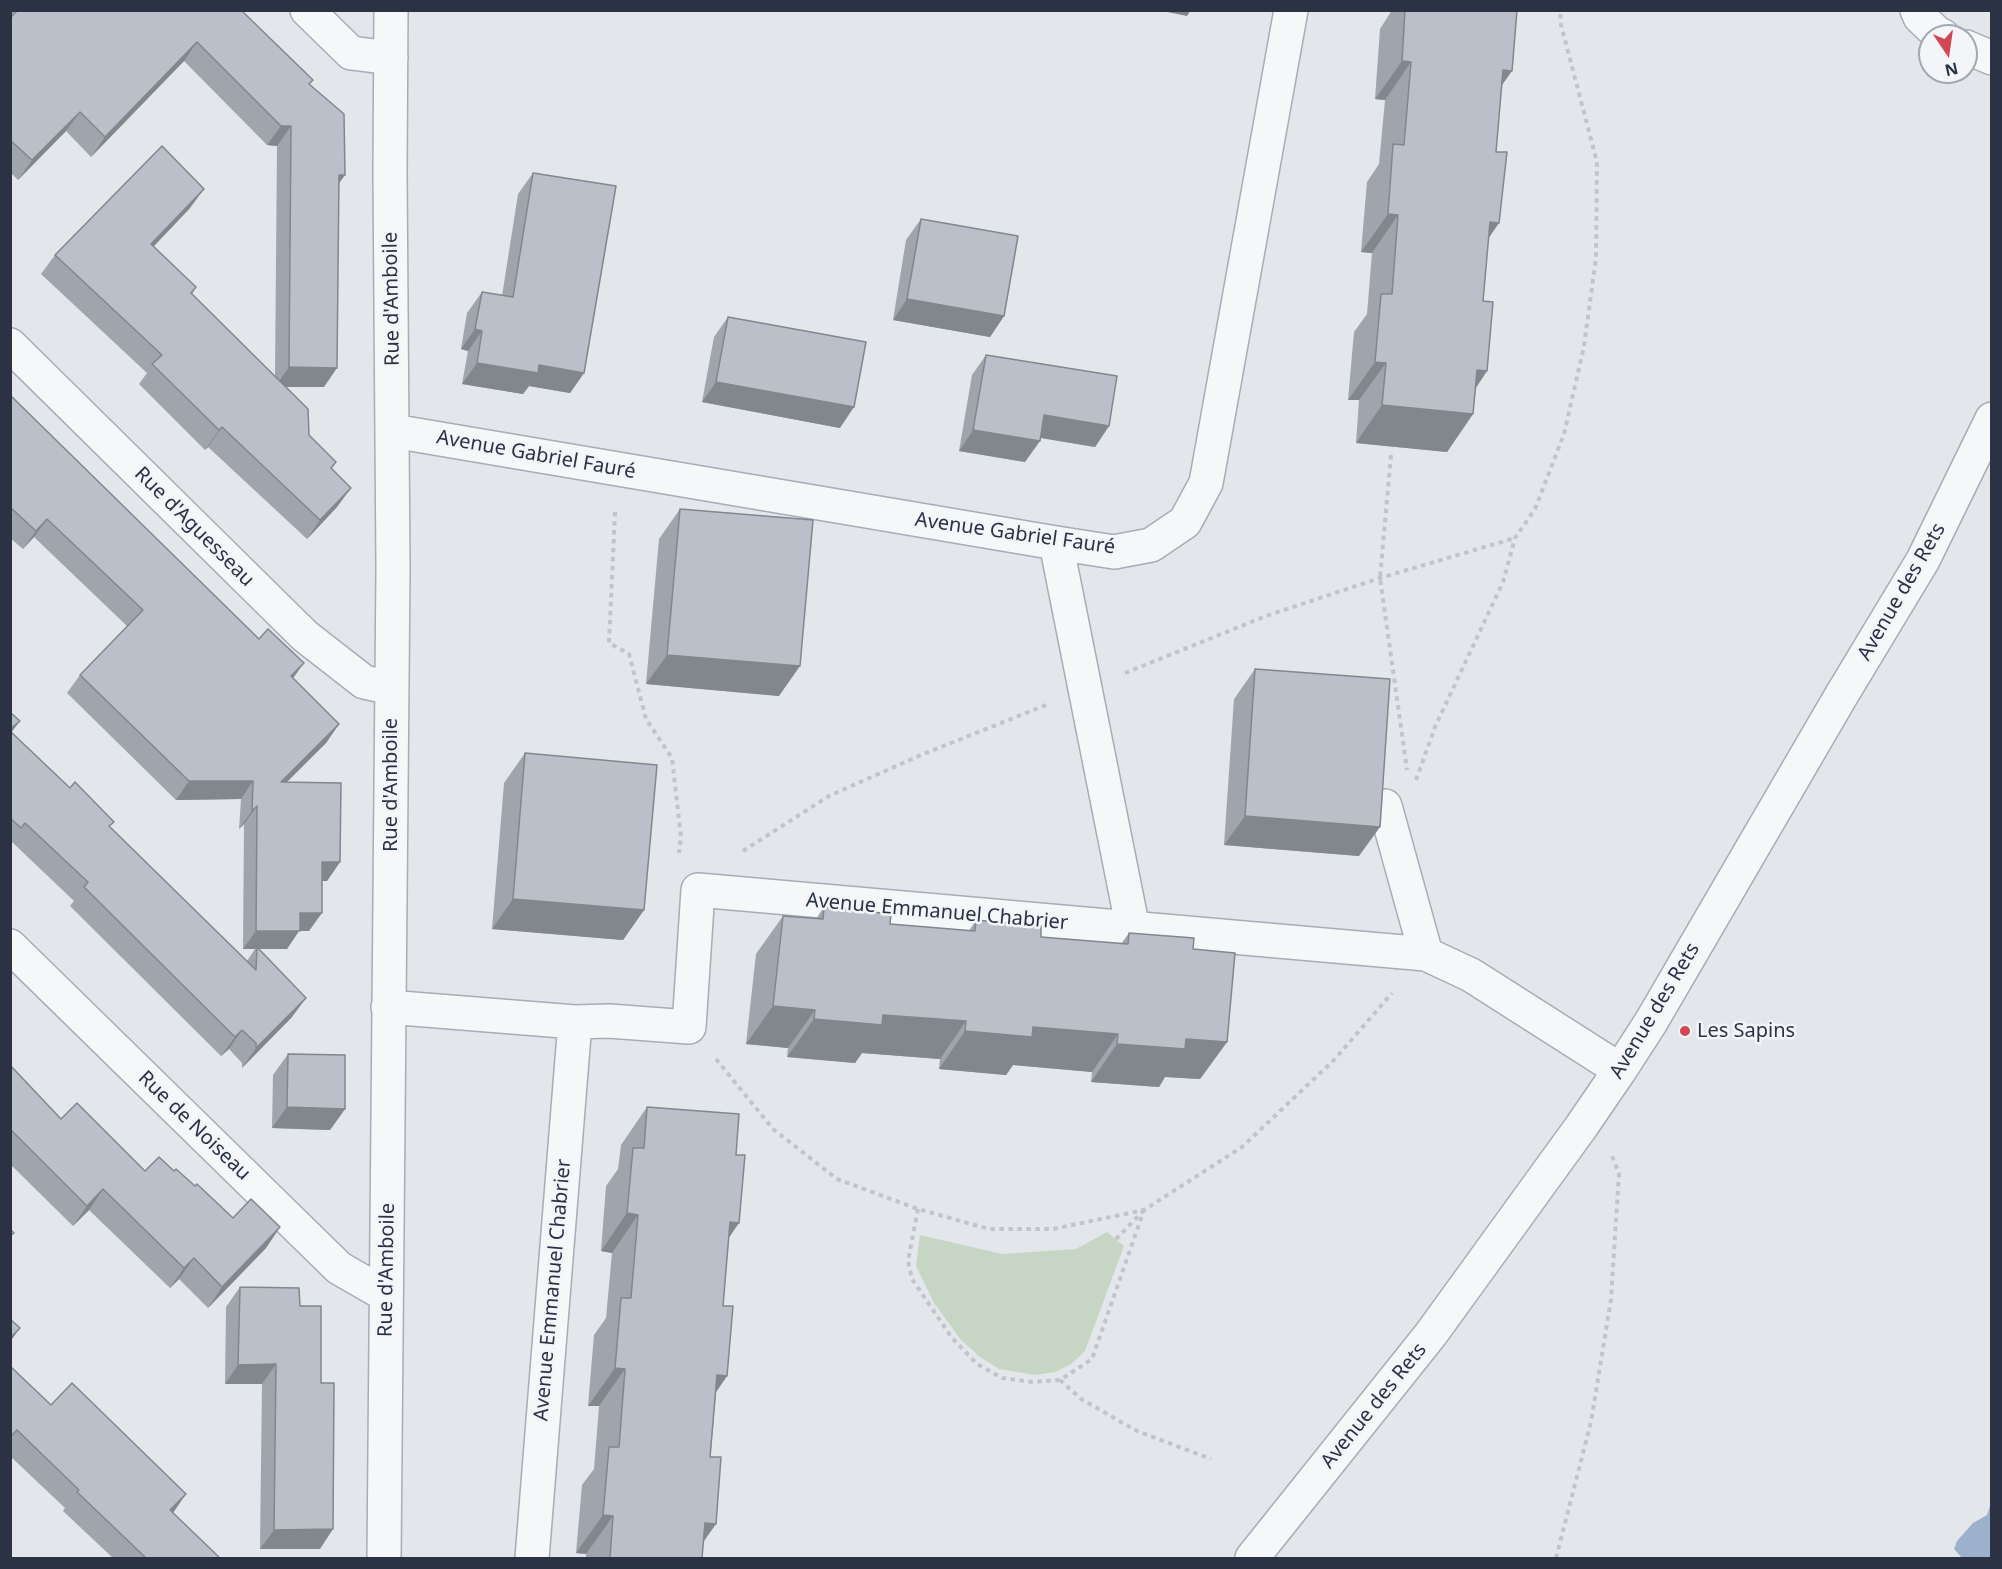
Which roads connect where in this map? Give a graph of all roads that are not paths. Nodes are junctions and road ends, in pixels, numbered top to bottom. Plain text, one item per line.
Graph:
1 (307, 10) edge
2 (392, 10) edge
3 (1291, 10) edge
4 (1917, 10) edge
5 (1927, 24) edge
6 (1978, 52) edge
7 (391, 58) junction
8 (1992, 58) edge
9 (10, 345) edge
10 (1992, 419) edge
11 (393, 431) junction
12 (1056, 543) junction
13 (391, 688) junction
14 (1396, 811) road end
15 (1133, 929) junction
16 (10, 946) edge
17 (1426, 954) junction
18 (388, 1008) junction
19 (575, 1022) junction
20 (1620, 1070) junction
21 (386, 1295) junction
22 (384, 1558) edge
23 (532, 1558) edge
24 (1252, 1558) edge

1 - 7 street
2 - 7 street, Rue d'Amboile
3 - 12 street, Avenue Gabriel Fauré
4 - 5 street
6 - 8 street
7 - 11 street, Rue d'Amboile
9 - 13 street, Rue d'Aguesseau
10 - 20 street, Avenue des Rets
11 - 12 street, Avenue Gabriel Fauré
11 - 13 street, Rue d'Amboile
12 - 15 street
13 - 18 street, Rue d'Amboile
14 - 17 street
15 - 17 street, Avenue Emmanuel Chabrier
15 - 19 street, Avenue Emmanuel Chabrier
16 - 21 street, Rue de Noiseau
17 - 20 street, Avenue Emmanuel Chabrier
18 - 19 street
18 - 21 street, Rue d'Amboile
19 - 23 street, Avenue Emmanuel Chabrier
20 - 24 street, Avenue des Rets
21 - 22 street, Rue d'Amboile

